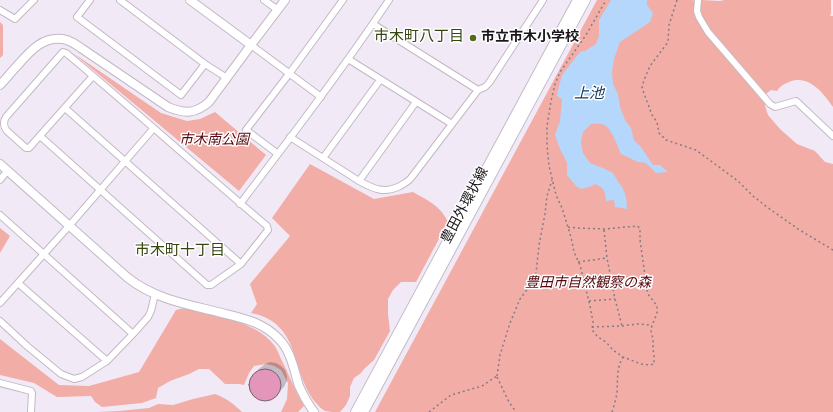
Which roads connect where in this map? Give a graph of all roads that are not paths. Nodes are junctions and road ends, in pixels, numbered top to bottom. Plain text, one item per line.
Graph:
1 (34, 0) edge
2 (90, 0) edge
3 (120, 0) edge
4 (190, 0) edge
5 (264, 0) edge
6 (285, 0) edge
7 (343, 0) edge
8 (389, 0) edge
9 (543, 0) edge
10 (577, 0) edge
11 (586, 0) edge
12 (698, 0) edge
13 (0, 10) edge
14 (278, 10) junction
15 (373, 24) junction
16 (251, 45) junction
17 (348, 60) junction
18 (205, 64) junction
19 (289, 74) junction
20 (93, 76) junction
21 (227, 78) junction
22 (380, 80) junction
23 (0, 85) edge
24 (478, 90) junction
25 (321, 96) junction
26 (416, 102) junction
27 (65, 108) junction
28 (452, 124) junction
29 (153, 128) junction
30 (40, 136) junction
31 (833, 136) edge
32 (290, 137) junction
33 (278, 154) junction
34 (323, 158) junction
35 (125, 161) junction
36 (0, 164) edge
37 (8, 170) junction
38 (0, 180) edge
39 (359, 181) junction
40 (100, 190) junction
41 (240, 204) junction
42 (0, 215) edge
43 (69, 226) junction
44 (43, 254) junction
45 (241, 264) junction
46 (18, 283) junction
47 (155, 294) junction
48 (0, 303) edge
49 (0, 321) edge
50 (133, 334) junction
51 (106, 361) junction
52 (0, 383) edge
53 (31, 412) edge
54 (314, 412) edge
55 (355, 412) edge
56 (364, 412) edge

1 - 13 street
2 - 18 street
3 - 18 street
4 - 16 street
5 - 14 street
6 - 14 street
7 - 19 street
8 - 15 street
9 - 24 street
10 - 55 street, 豊田外環状線
11 - 56 street, 豊田外環状線
12 - 31 street
14 - 16 street
15 - 17 street
15 - 24 street
16 - 19 street
16 - 21 street
17 - 22 street
17 - 25 street
18 - 21 street
19 - 25 street
19 - 33 street
20 - 27 street
20 - 29 street
20 - 30 street
21 - 23 street
22 - 26 street
22 - 34 street
24 - 28 street
25 - 32 street
26 - 28 street
26 - 39 street
27 - 30 street
27 - 35 street
28 - 39 street
29 - 35 street
29 - 41 street
30 - 40 street
32 - 33 street
32 - 34 street
33 - 41 street
34 - 39 street
35 - 40 street
35 - 45 street
36 - 37 street
37 - 38 street
37 - 43 street
40 - 43 street
40 - 45 street
41 - 45 street
42 - 44 street
43 - 44 street
43 - 47 street
44 - 46 street
44 - 50 street
46 - 48 street
46 - 51 street
47 - 50 street
47 - 54 street
49 - 51 street
50 - 51 street
52 - 53 street

